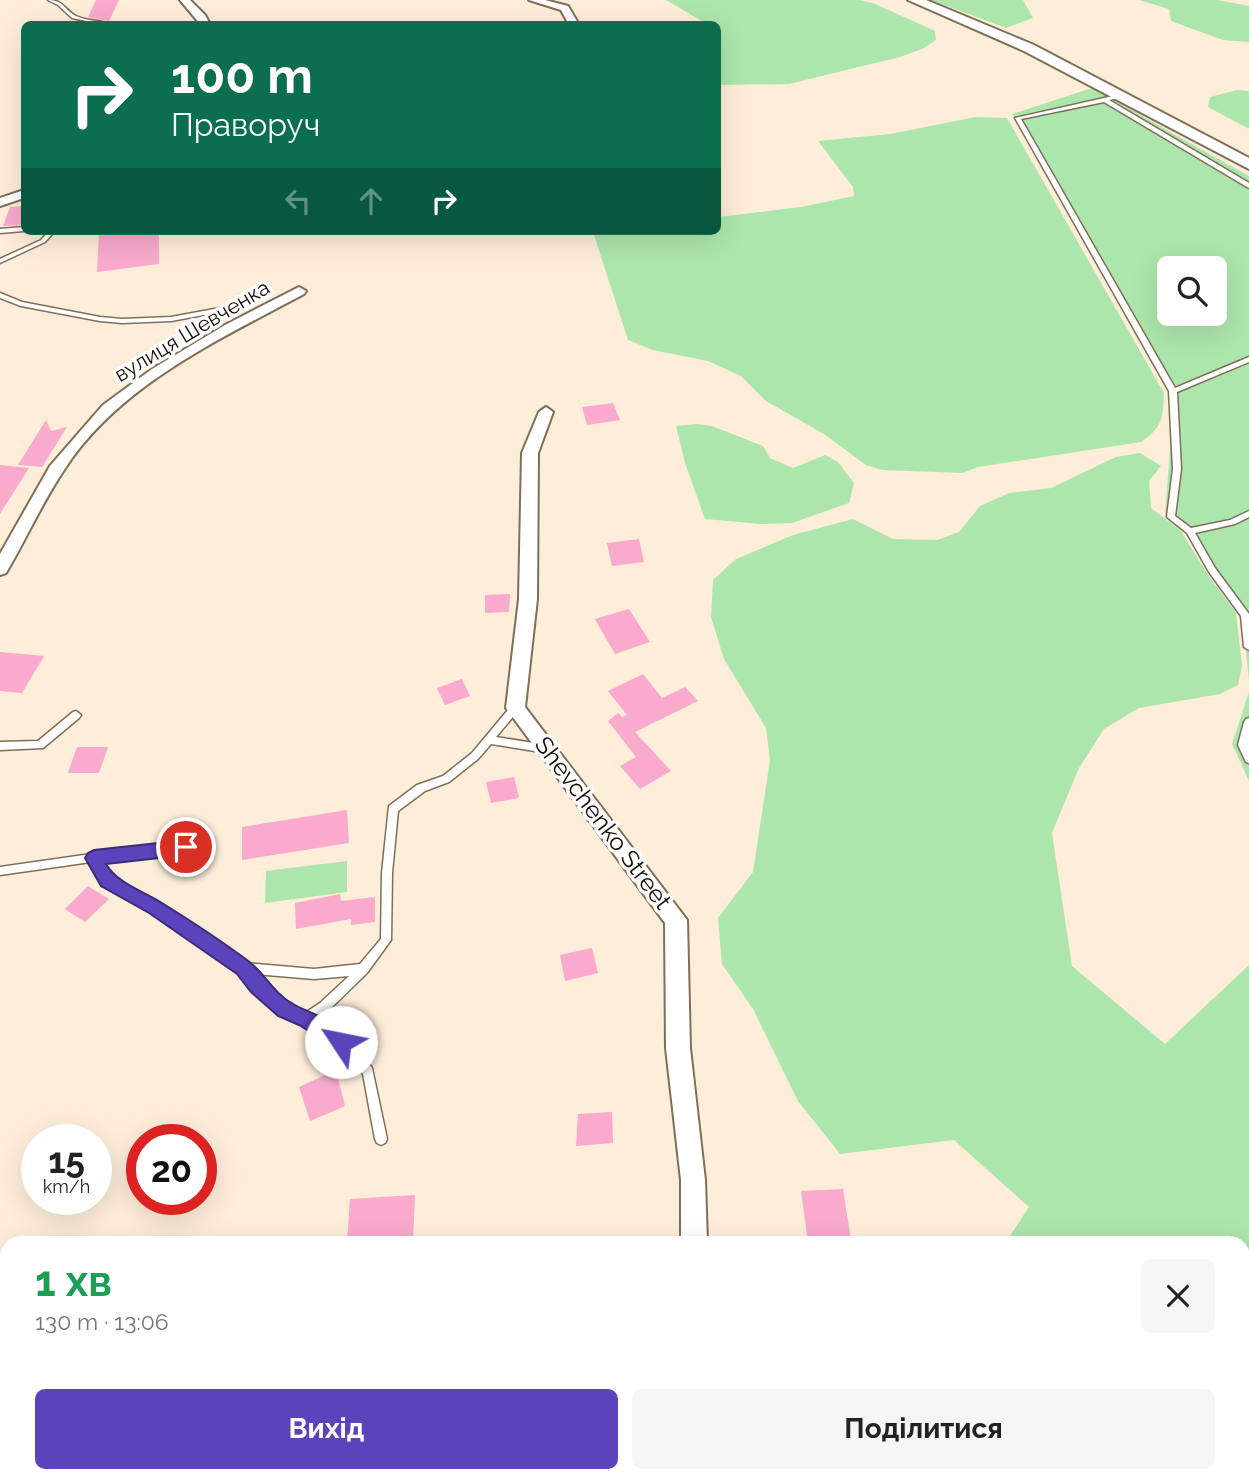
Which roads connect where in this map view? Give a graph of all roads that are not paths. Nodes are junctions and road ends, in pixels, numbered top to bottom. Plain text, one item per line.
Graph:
1 (50, 0) edge
2 (185, 0) edge
3 (534, 0) edge
4 (915, 0) edge
5 (93, 21) edge
6 (204, 21) edge
7 (572, 21) edge
8 (1122, 96) junction
9 (1105, 100) junction
10 (1249, 164) edge
11 (1249, 186) edge
12 (21, 195) edge
13 (0, 202) edge
14 (21, 229) edge
15 (0, 231) edge
16 (48, 235) edge
17 (0, 261) edge
18 (299, 291) dead end
19 (0, 295) edge
20 (236, 307) dead end
21 (1249, 359) edge
22 (1173, 391) junction
23 (546, 412) dead end
24 (1249, 514) edge
25 (1190, 531) junction
26 (0, 569) edge
27 (1249, 647) edge
28 (515, 708) junction
29 (76, 715) dead end
30 (1249, 722) edge
31 (489, 740) junction
32 (0, 746) edge
33 (547, 749) junction
34 (1249, 759) edge
35 (205, 846) dead end
36 (94, 858) junction
37 (0, 871) edge
38 (244, 968) junction
39 (363, 969) junction
40 (306, 1018) junction
41 (381, 1139) dead end
42 (694, 1236) edge

1 - 5 lane
2 - 6 street
3 - 7 street
4 - 8 street
8 - 9 lane
8 - 10 street
9 - 11 lane
9 - 22 lane
12 - 13 street
14 - 15 lane
16 - 17 lane
18 - 26 street, вулиця Шевченка
19 - 20 lane
21 - 22 lane
22 - 25 lane
23 - 28 street
24 - 25 lane
25 - 27 lane
28 - 31 lane
28 - 33 street, Shevchenko Street
29 - 32 lane
30 - 34 lane
31 - 33 lane
31 - 39 lane
33 - 42 street, Shevchenko Street
35 - 36 lane
36 - 37 lane
36 - 38 lane
38 - 39 lane
38 - 40 lane
39 - 40 lane
40 - 41 lane

